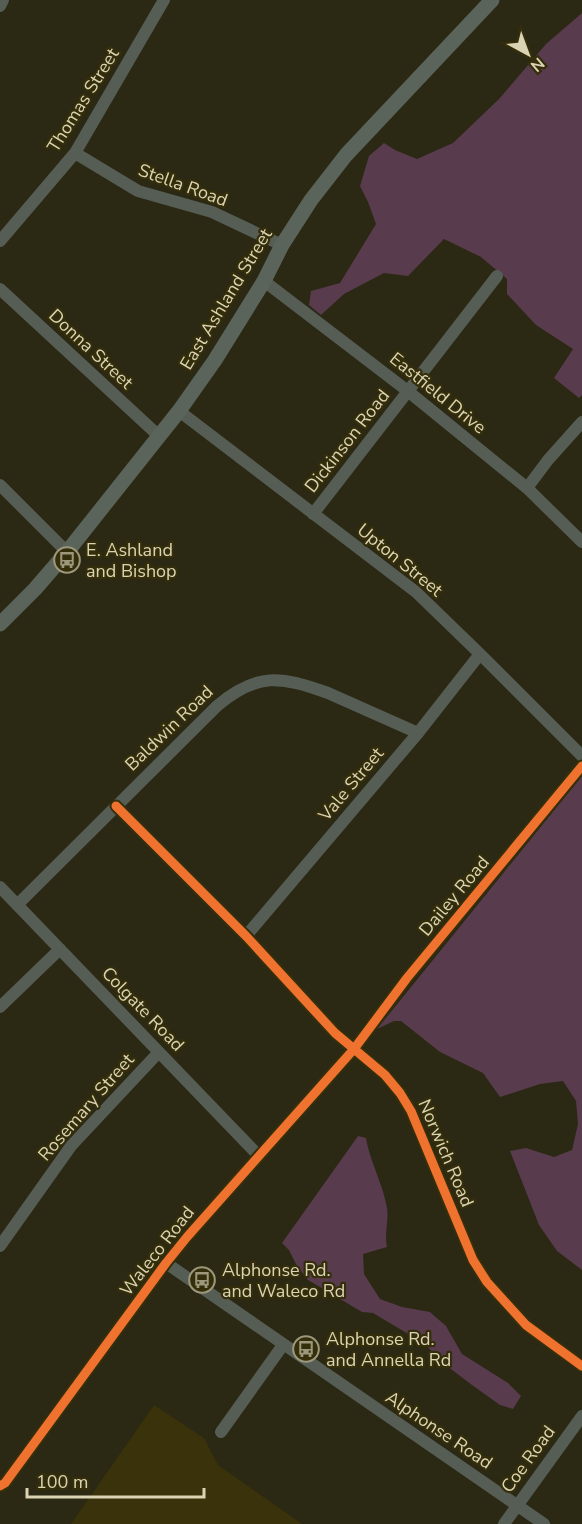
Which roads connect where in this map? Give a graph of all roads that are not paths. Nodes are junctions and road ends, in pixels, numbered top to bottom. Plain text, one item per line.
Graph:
1 (3, 0) edge
2 (164, 0) edge
3 (492, 0) edge
4 (0, 6) edge
5 (75, 153) junction
6 (0, 241) edge
7 (282, 245) junction
8 (498, 276) dead end
9 (264, 281) junction
10 (0, 289) edge
11 (408, 392) junction
12 (179, 411) junction
13 (582, 422) edge
14 (159, 436) junction
15 (0, 485) edge
16 (527, 488) junction
17 (313, 514) junction
18 (582, 542) edge
19 (67, 552) junction
20 (0, 624) edge
21 (480, 654) junction
22 (418, 733) junction
23 (582, 756) edge
24 (582, 766) edge
25 (116, 806) junction
26 (0, 887) edge
27 (17, 905) junction
28 (246, 936) junction
29 (60, 949) junction
30 (0, 1007) edge
31 (354, 1049) junction
32 (159, 1052) junction
33 (259, 1156) junction
34 (0, 1246) edge
35 (166, 1263) junction
36 (283, 1345) junction
37 (582, 1366) edge
38 (582, 1416) edge
39 (221, 1432) dead end
40 (0, 1486) edge
41 (517, 1505) junction
42 (504, 1524) edge
43 (544, 1524) edge

1 - 4 street
2 - 5 street, Thomas Street
3 - 7 main road, East Ashland Street
5 - 6 street, Thomas Street
5 - 7 street, Stella Road
7 - 9 main road, East Ashland Street
8 - 11 street, Dickinson Road
9 - 11 street, Eastfield Drive
9 - 12 main road, East Ashland Street
10 - 14 street, Donna Street
11 - 16 street, Eastfield Drive
11 - 17 street, Dickinson Road
12 - 14 main road, East Ashland Street
12 - 17 street, Upton Street
13 - 16 street
14 - 19 main road, East Ashland Street
15 - 19 street
16 - 18 street, Eastfield Drive
17 - 21 street, Upton Street
19 - 20 main road, East Ashland Street
21 - 22 street, Vale Street
21 - 23 street, Upton Street
22 - 25 street, Baldwin Road
22 - 28 street, Vale Street
24 - 31 street, Dailey Road
25 - 27 street, Baldwin Road
25 - 28 street, Norwich Road
26 - 27 street, Colgate Road
27 - 29 street, Colgate Road
28 - 31 street, Norwich Road
29 - 30 street
29 - 32 street, Colgate Road
31 - 33 street, Waleco Road
31 - 37 street, Norwich Road
32 - 33 street, Colgate Road
32 - 34 street, Rosemary Street
33 - 35 street, Waleco Road
35 - 36 street, Alphonse Road
35 - 40 street, Waleco Road
36 - 39 street
36 - 41 street, Alphonse Road
38 - 41 street, Coe Road
41 - 42 street, Coe Road
41 - 43 street, Alphonse Road

